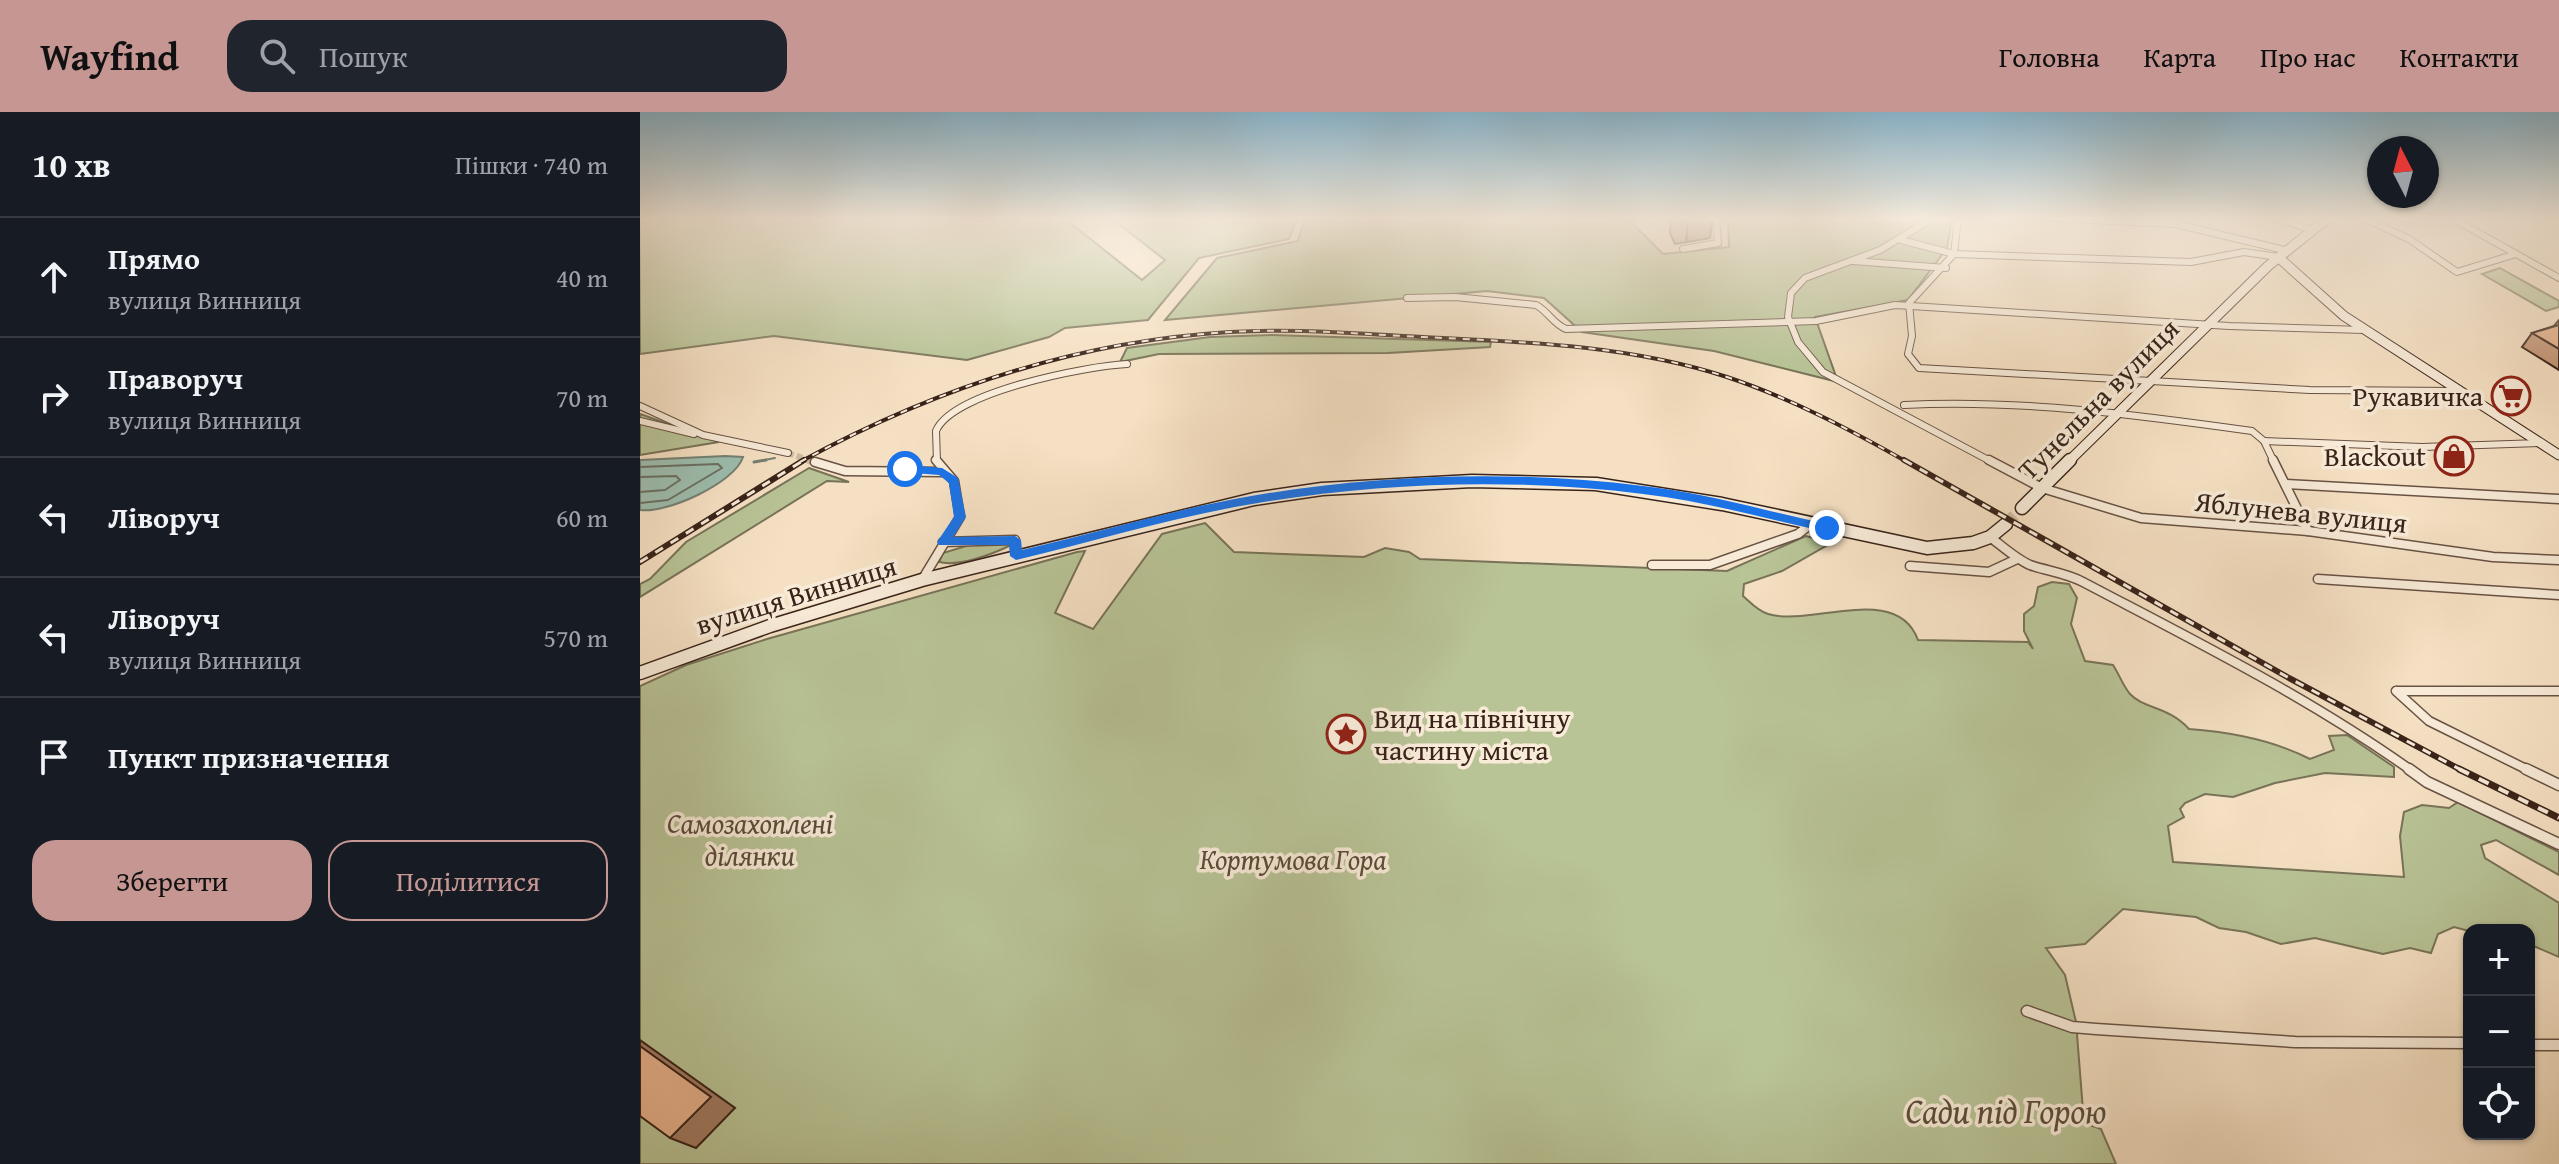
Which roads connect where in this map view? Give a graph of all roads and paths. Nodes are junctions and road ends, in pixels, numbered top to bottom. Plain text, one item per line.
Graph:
1 (1837, 267) edge
2 (1934, 267) edge
3 (2267, 267) edge
4 (2294, 267) edge
5 (2450, 267) edge
6 (2473, 267) edge
7 (2539, 267) edge
8 (1946, 268) joint
9 (2559, 278) edge
10 (1407, 298) dead end
11 (1909, 305) junction
12 (1791, 321) junction
13 (2208, 324) junction
14 (2365, 330) junction
15 (1127, 364) dead end
16 (2149, 382) junction
17 (2459, 391) junction
18 (1904, 405) dead end
19 (640, 406) edge
20 (2114, 412) junction
21 (640, 421) edge
22 (703, 435) junction
23 (2264, 441) junction
24 (2540, 443) junction
25 (788, 453) tunnel mouth
26 (2559, 455) edge
27 (815, 462) tunnel mouth
28 (942, 472) junction
29 (2286, 484) junction
30 (2042, 488) junction
31 (2559, 499) edge
32 (2022, 508) tunnel mouth
33 (1811, 524) junction
34 (2006, 524) tunnel mouth
35 (2308, 531) junction
36 (1990, 537) junction
37 (943, 542) junction
38 (1016, 556) junction
39 (2017, 559) junction
40 (2559, 560) edge
41 (1652, 565) dead end
42 (1910, 566) dead end
43 (2318, 579) dead end
44 (922, 580) junction
45 (2559, 595) edge
46 (640, 673) edge
47 (2559, 691) edge
48 (2559, 785) edge
49 (2559, 844) edge
50 (2027, 1011) dead end
51 (2463, 1043) edge
52 (2535, 1045) edge
53 (2559, 1045) edge

1 - 12 street
2 - 8 street
3 - 13 main road, Тунельна вулиця
4 - 14 main road
5 - 6 street
7 - 9 street
8 - 11 street
10 - 12 street
11 - 12 street
11 - 13 street
11 - 16 street
12 - 30 street, Яблунева вулиця
13 - 14 street
13 - 16 main road, Тунельна вулиця
14 - 17 main road
15 - 28 street, вулиця Винниця
16 - 17 street
16 - 20 main road, Тунельна вулиця
17 - 24 main road
18 - 20 street
19 - 22 street
20 - 23 street
20 - 30 main road, Тунельна вулиця
21 - 22 street
22 - 25 street
23 - 24 street
23 - 29 street
24 - 26 main road
27 - 28 street
28 - 37 street, вулиця Винниця
29 - 31 street
29 - 35 street
30 - 32 main road, Тунельна вулиця
30 - 35 street, Яблунева вулиця
33 - 36 main road, вулиця Винниця
33 - 38 main road, вулиця Винниця
33 - 41 street
34 - 36 main road
35 - 40 street, Яблунева вулиця
36 - 39 street
37 - 38 street
37 - 44 street, вулиця Винниця
38 - 44 main road, вулиця Винниця
39 - 42 street
39 - 49 street
43 - 45 street
44 - 46 main road, вулиця Винниця
47 - 48 street
50 - 51 street
52 - 53 street

